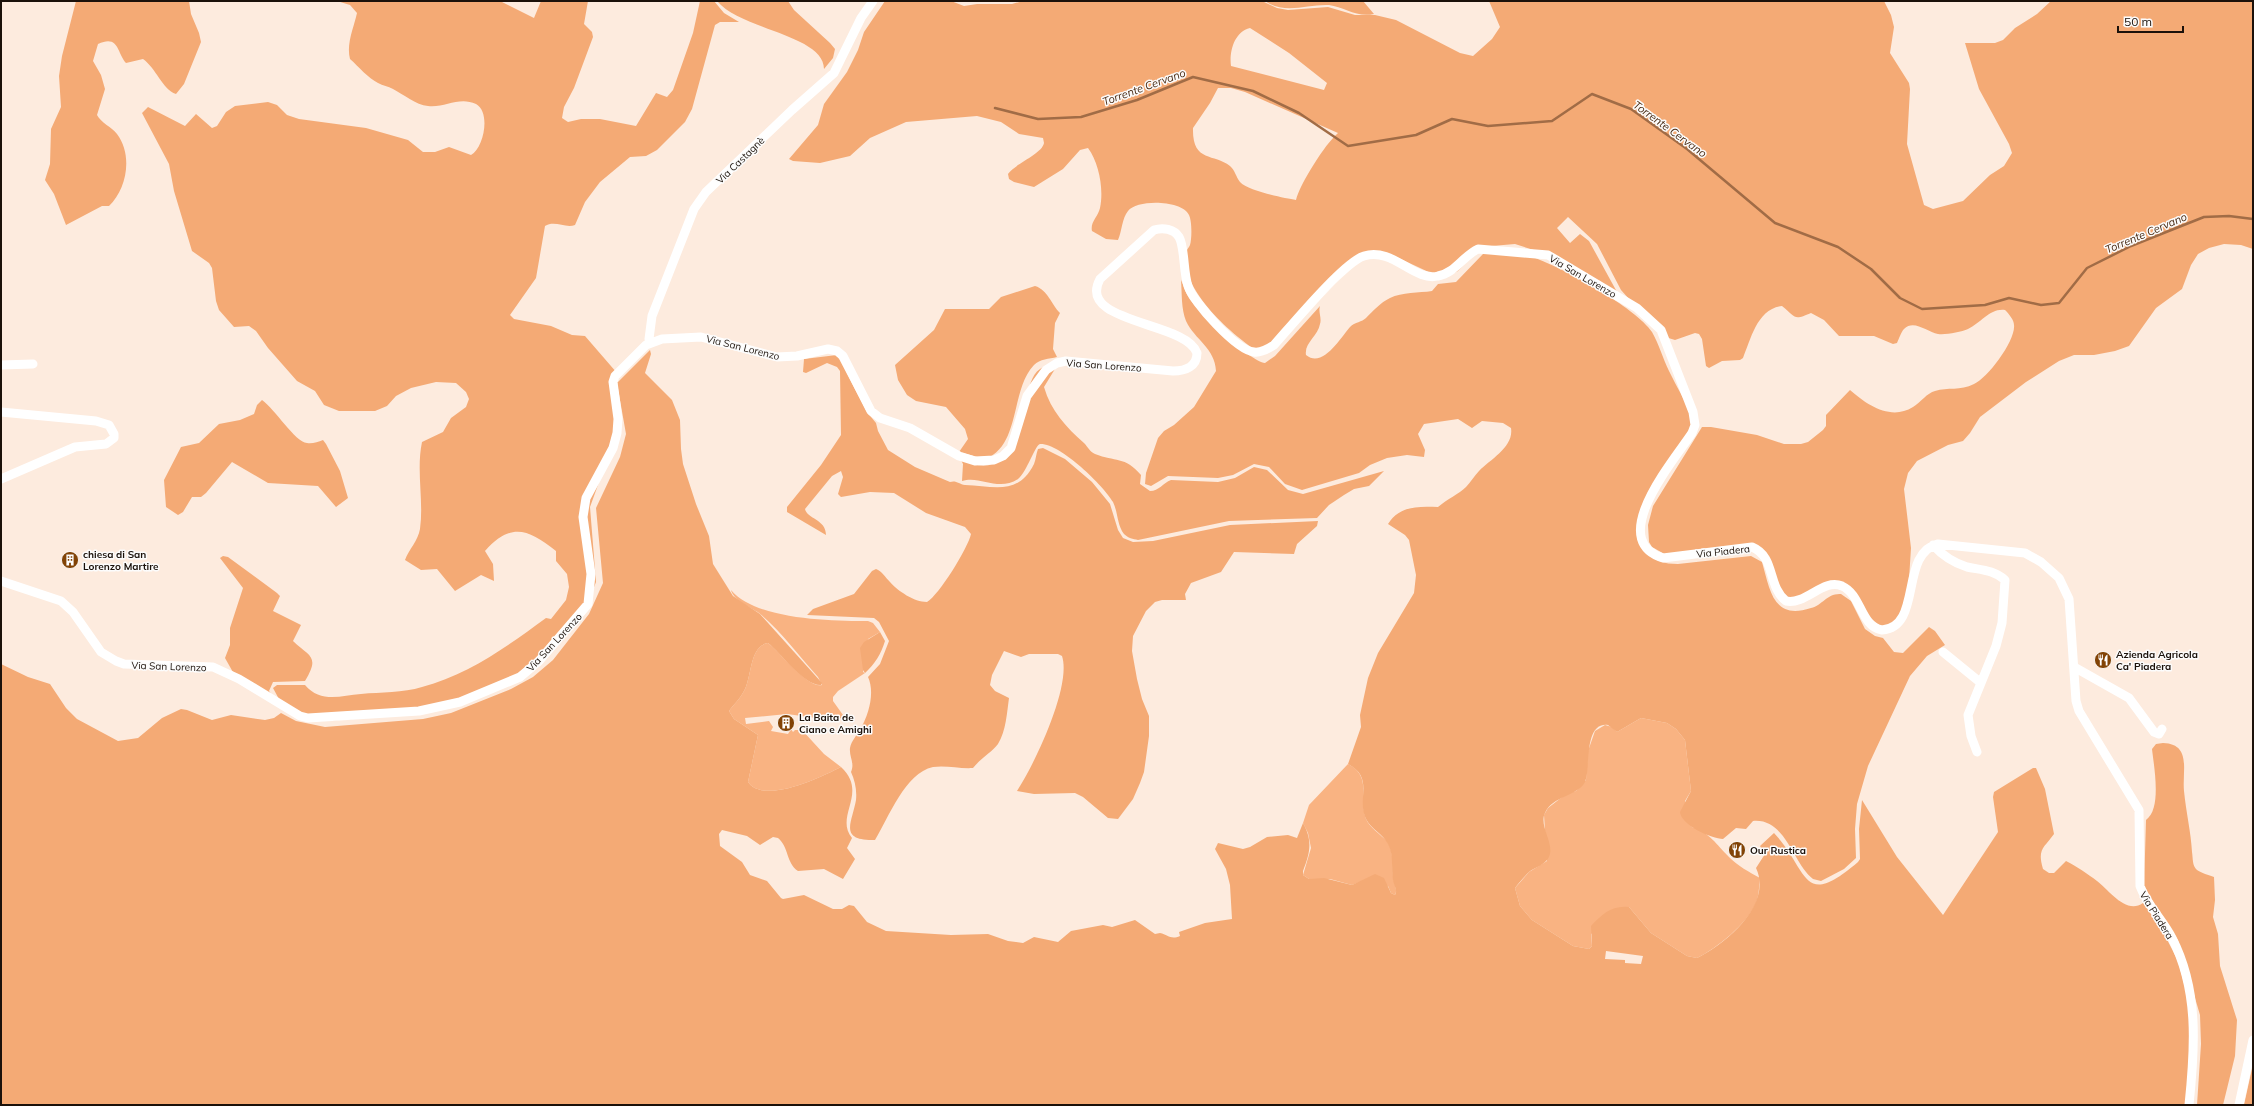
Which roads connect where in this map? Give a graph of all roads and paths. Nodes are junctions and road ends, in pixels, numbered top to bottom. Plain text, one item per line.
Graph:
1 (873, 1) edge
2 (651, 342) junction
3 (33, 364) dead end
4 (1, 365) edge
5 (1, 412) edge
6 (1, 479) edge
7 (1933, 545) junction
8 (1663, 558) joint
9 (1, 581) edge
10 (1943, 652) dead end
11 (2074, 667) junction
12 (1981, 683) junction
13 (2162, 729) dead end
14 (1977, 752) dead end
15 (2253, 1040) edge
16 (2190, 1105) edge
17 (2240, 1105) edge

1 - 2 street, Via Castagnè
2 - 8 street, Via San Lorenzo
2 - 9 street, Via San Lorenzo
3 - 4 street
5 - 6 street
7 - 8 street, Via Piadera
7 - 11 street, Via Piadera
7 - 12 street
10 - 12 street
11 - 13 street
11 - 16 street, Via Piadera
12 - 14 street
15 - 17 street

